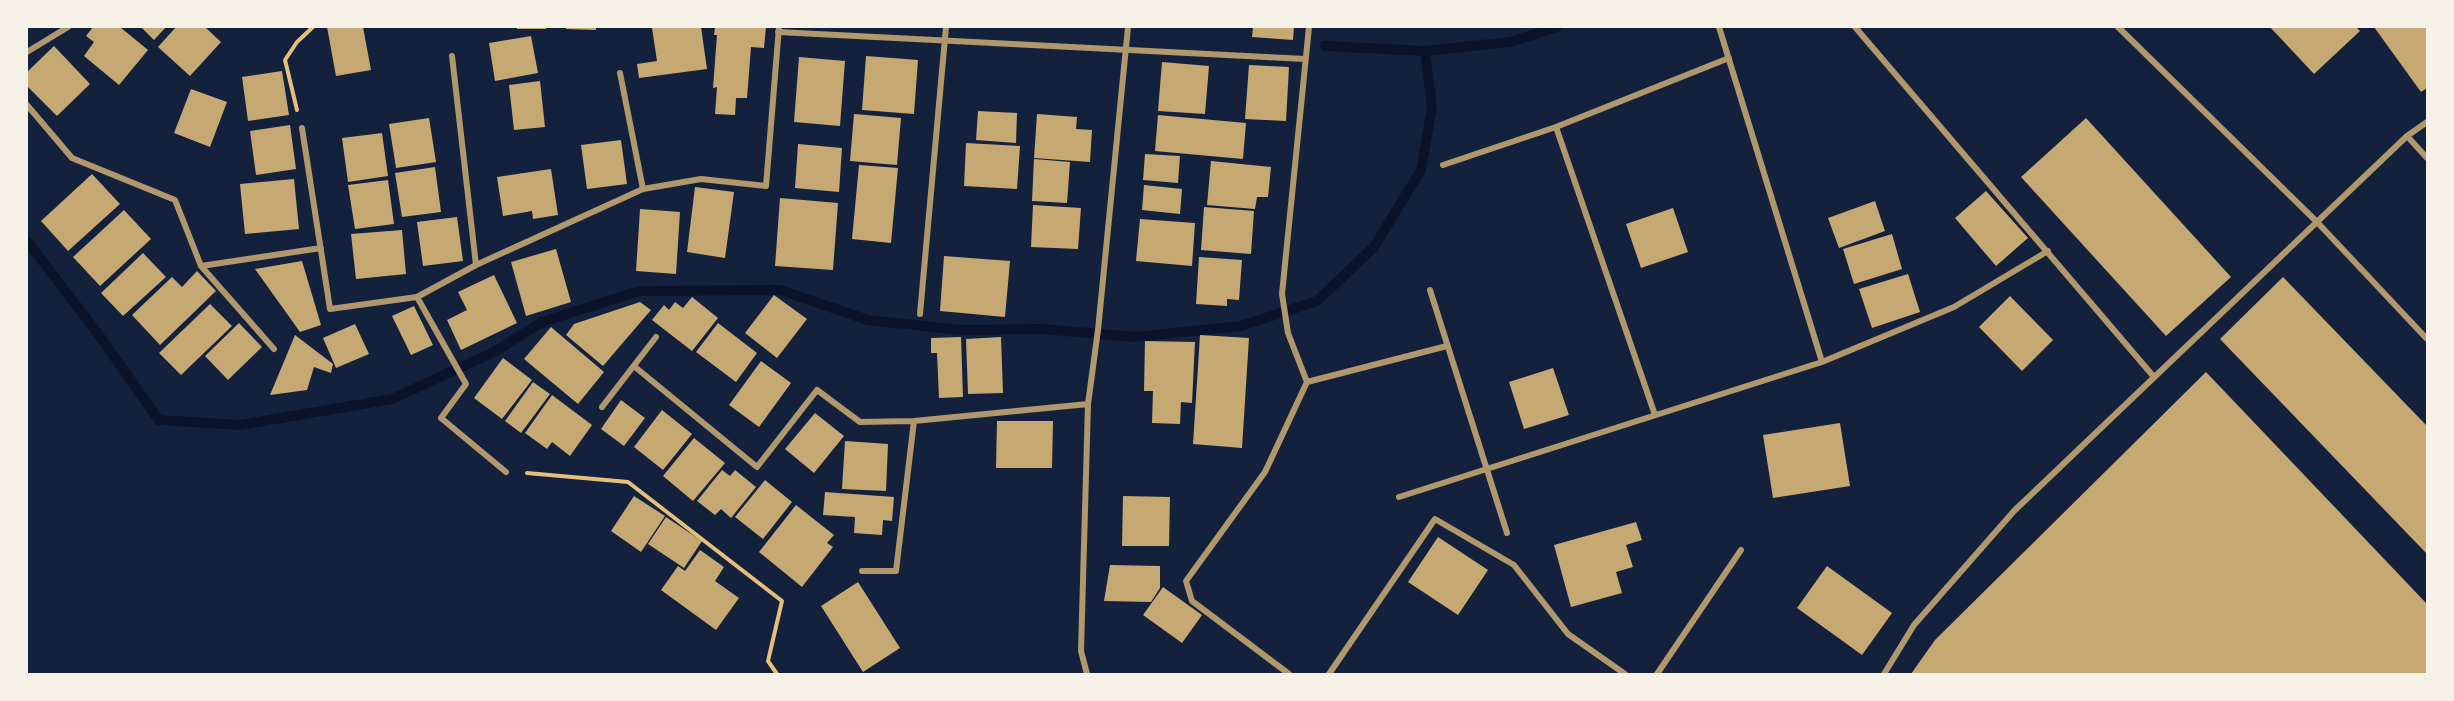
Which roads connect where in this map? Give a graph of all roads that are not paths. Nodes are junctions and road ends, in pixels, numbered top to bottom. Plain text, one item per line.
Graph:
1 (68, 27) edge
2 (946, 27) edge
3 (1128, 27) edge
4 (1309, 27) edge
5 (1719, 27) edge
6 (1855, 27) edge
7 (2118, 27) edge
8 (779, 30) edge
9 (944, 42) junction
10 (1126, 48) junction
11 (27, 52) edge
12 (452, 56) dead end
13 (1305, 58) junction
14 (1729, 58) junction
15 (620, 73) dead end
16 (27, 105) edge
17 (2427, 122) edge
18 (1556, 127) junction
19 (302, 128) road end
20 (2407, 136) junction
21 (2427, 158) edge
22 (1443, 165) dead end
23 (643, 189) junction
24 (2316, 222) junction
25 (321, 248) junction
26 (2048, 251) junction
27 (201, 266) junction
28 (477, 266) junction
29 (1430, 290) dead end
30 (417, 297) junction
31 (920, 314) dead end
32 (656, 337) dead end
33 (2427, 339) edge
34 (1447, 346) junction
35 (274, 349) dead end
36 (1822, 362) junction
37 (635, 367) junction
38 (2154, 377) junction
39 (1307, 382) junction
40 (1088, 404) junction
41 (602, 407) dead end
42 (1655, 415) junction
43 (914, 421) junction
44 (1487, 469) junction
45 (506, 472) road end
46 (1399, 497) dead end
47 (1507, 533) dead end
48 (1741, 550) dead end
49 (862, 571) dead end
50 (1088, 674) edge
51 (1288, 674) edge
52 (1329, 674) edge
53 (1625, 674) edge
54 (1657, 674) edge
55 (1884, 674) edge

1 - 11 street
2 - 9 street
3 - 10 street
4 - 13 street
5 - 14 street
6 - 26 street
7 - 24 street
8 - 9 street
8 - 23 street
9 - 10 street
9 - 31 street
10 - 13 street
10 - 40 street
12 - 28 street
13 - 39 street
14 - 18 street
14 - 36 street
15 - 23 street
16 - 27 street
17 - 20 street
18 - 22 street
18 - 42 street
19 - 25 street
20 - 21 street
20 - 24 street
23 - 28 street
24 - 33 street
24 - 38 street
25 - 27 street
25 - 30 street
26 - 36 street
26 - 38 street
27 - 35 street
28 - 30 street
29 - 34 street
30 - 45 street
32 - 37 street
34 - 39 street
34 - 44 street
36 - 42 street
37 - 41 street
37 - 43 street
38 - 55 street
39 - 51 street
40 - 43 street
40 - 50 street
42 - 44 street
43 - 49 street
44 - 46 street
44 - 47 street
48 - 54 street
52 - 53 street

